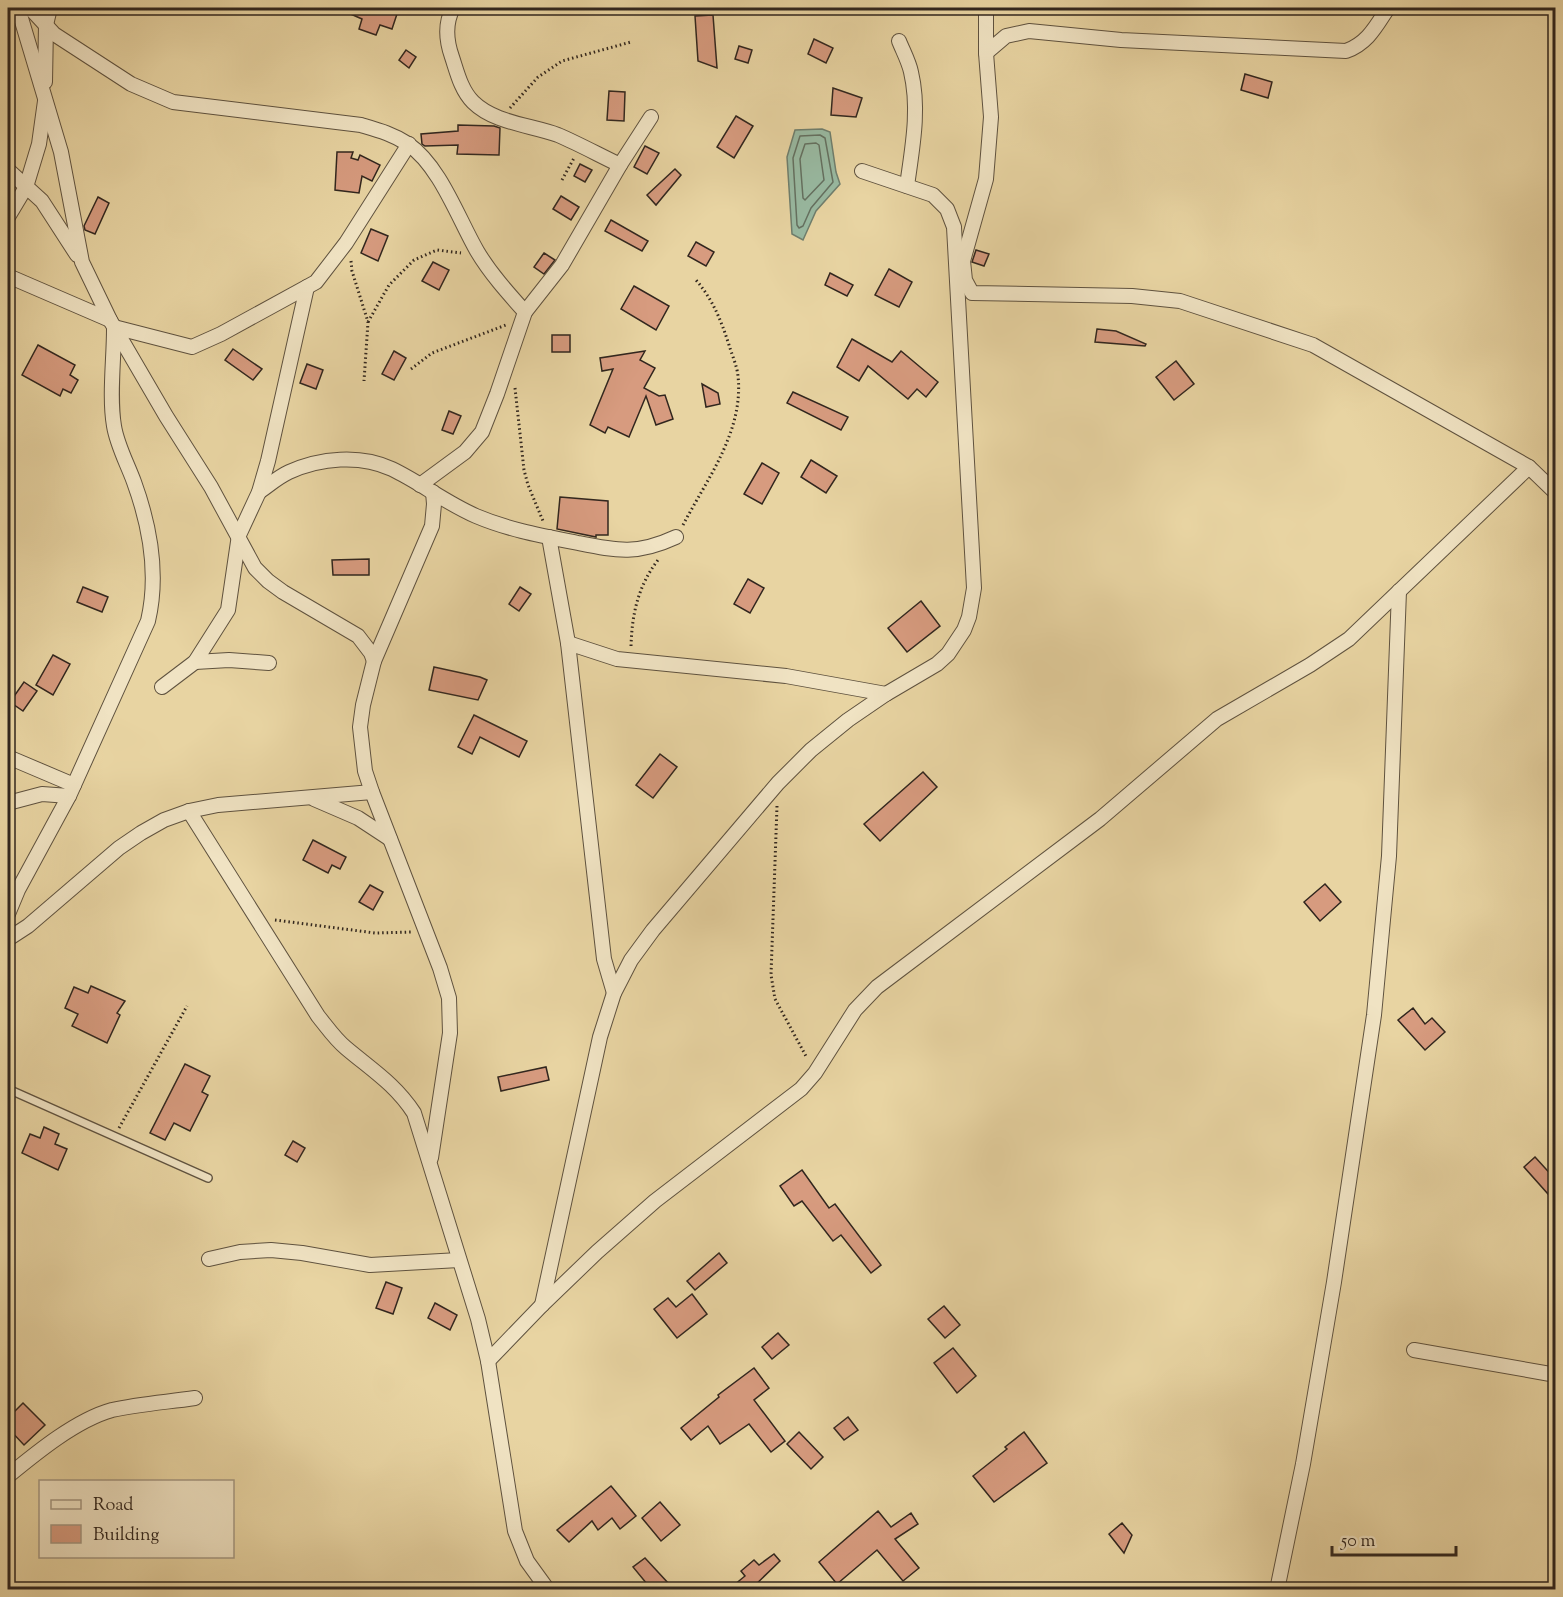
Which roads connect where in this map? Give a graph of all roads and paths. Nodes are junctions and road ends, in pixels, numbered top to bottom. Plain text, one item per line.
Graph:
1 (18, 8) edge
2 (30, 8) edge
3 (50, 8) edge
4 (453, 8) edge
5 (986, 8) edge
6 (1388, 8) edge
7 (46, 25) junction
8 (899, 41) dead end
9 (631, 42) dead end
10 (986, 53) junction
11 (45, 96) junction
12 (651, 117) dead end
13 (501, 118) junction
14 (409, 144) junction
15 (581, 145) junction
16 (620, 165) junction
17 (8, 170) edge
18 (862, 171) dead end
19 (562, 180) dead end
20 (907, 186) junction
21 (26, 187) junction
22 (8, 217) edge
23 (349, 238) junction
24 (82, 262) junction
25 (486, 265) junction
26 (8, 276) edge
27 (696, 280) dead end
28 (961, 283) junction
29 (307, 287) junction
30 (523, 316) junction
31 (368, 322) junction
32 (112, 324) junction
33 (411, 369) dead end
34 (364, 381) dead end
35 (515, 388) dead end
36 (1529, 467) junction
37 (420, 485) junction
38 (259, 492) junction
39 (433, 492) junction
40 (1556, 493) edge
41 (239, 535) junction
42 (549, 537) junction
43 (676, 537) junction
44 (1399, 591) junction
45 (568, 643) junction
46 (374, 661) junction
47 (631, 661) junction
48 (195, 662) junction
49 (269, 663) dead end
50 (162, 687) dead end
51 (886, 694) junction
52 (8, 757) edge
53 (778, 783) junction
54 (71, 790) junction
55 (372, 792) junction
56 (310, 797) junction
57 (8, 803) edge
58 (189, 811) junction
59 (390, 839) junction
60 (8, 914) edge
61 (255, 918) junction
62 (425, 931) junction
63 (8, 939) edge
64 (614, 993) junction
65 (187, 1006) dead end
66 (815, 1073) junction
67 (8, 1089) edge
68 (114, 1137) junction
69 (430, 1163) junction
70 (208, 1178) dead end
71 (208, 1259) dead end
72 (459, 1260) junction
73 (542, 1305) junction
74 (1414, 1350) dead end
75 (488, 1360) junction
76 (1556, 1375) edge
77 (195, 1398) dead end
78 (8, 1476) edge
79 (548, 1590) edge
80 (1277, 1590) edge

1 - 11 street
2 - 7 street
3 - 7 street
4 - 13 street
5 - 10 street
6 - 10 street
7 - 11 street
7 - 14 street
8 - 20 street
9 - 13 path
10 - 28 street
11 - 21 street
11 - 24 street
12 - 16 street
13 - 15 street
14 - 23 street
14 - 25 street
15 - 16 street
15 - 19 path
16 - 30 street
17 - 21 street
18 - 20 street
20 - 28 street
21 - 22 street
21 - 24 street
23 - 29 street
23 - 31 path
24 - 32 street
25 - 30 street
25 - 31 path
26 - 32 street
27 - 43 path
28 - 36 street
28 - 51 street
29 - 32 street
29 - 38 street
30 - 33 path
30 - 37 street
31 - 34 path
32 - 41 street
32 - 54 street
35 - 42 path
36 - 40 street
36 - 44 street
37 - 38 street
37 - 39 street
38 - 41 street
39 - 42 street
39 - 46 street
41 - 46 street
41 - 48 street
42 - 43 street
42 - 45 street
43 - 47 path
44 - 66 street
44 - 80 street
45 - 47 street
45 - 64 street
46 - 55 street
47 - 51 street
48 - 49 street
48 - 50 street
51 - 53 street
52 - 54 street
53 - 64 street
53 - 66 path
54 - 57 street
54 - 60 street
55 - 56 street
55 - 59 street
56 - 58 street
56 - 59 street
58 - 61 street
58 - 63 street
59 - 62 street
61 - 62 path
61 - 69 street
62 - 69 street
64 - 73 street
65 - 68 path
66 - 73 street
67 - 68 lane
68 - 70 lane
69 - 72 street
71 - 72 street
72 - 75 street
73 - 75 street
74 - 76 street
75 - 79 street
77 - 78 street

